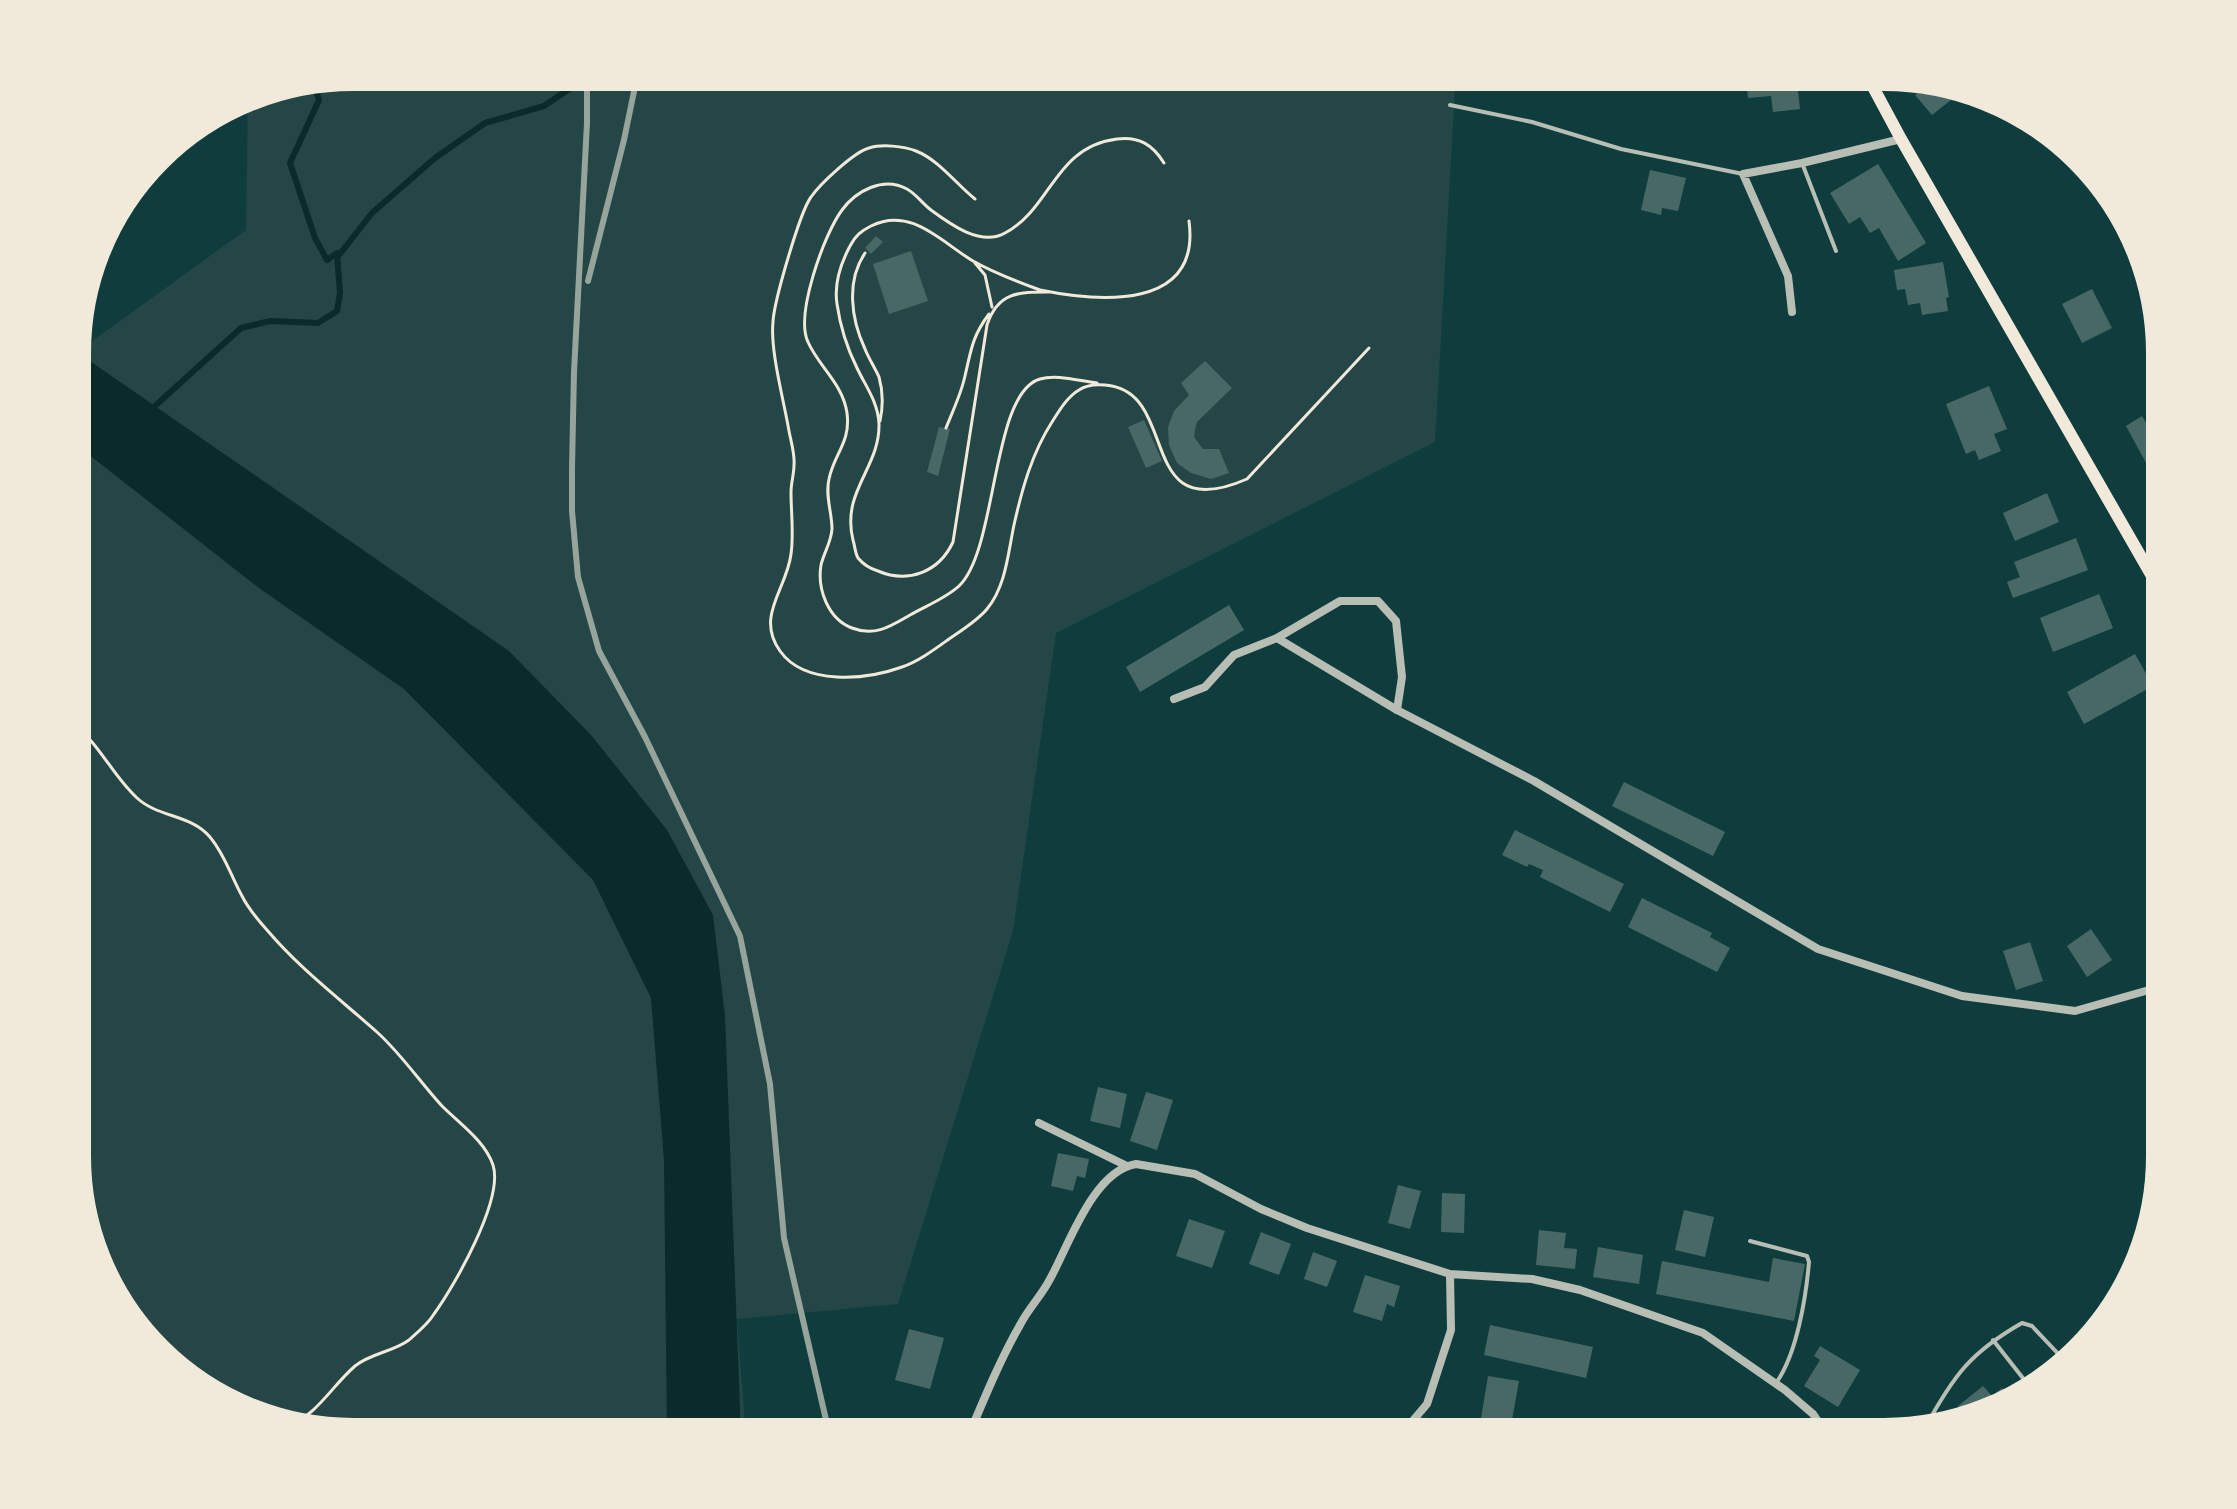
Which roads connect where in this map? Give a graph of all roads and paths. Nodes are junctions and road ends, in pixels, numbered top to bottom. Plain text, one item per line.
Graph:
1 (1873, 86) edge
2 (1450, 105) dead end
3 (1901, 139) junction
4 (1164, 163) dead end
5 (1802, 163) junction
6 (1743, 174) junction
7 (975, 199) dead end
8 (1189, 221) dead end
9 (1836, 251) dead end
10 (865, 253) dead end
11 (975, 262) junction
12 (1051, 292) junction
13 (992, 309) junction
14 (1792, 312) dead end
15 (1369, 348) dead end
16 (1100, 384) junction
17 (946, 428) dead end
18 (879, 429) junction
19 (2150, 573) edge
20 (1277, 638) junction
21 (1174, 699) dead end
22 (1397, 710) junction
23 (86, 734) edge
24 (2150, 989) edge
25 (1039, 1123) dead end
26 (1127, 1166) junction
27 (1750, 1241) dead end
28 (1450, 1274) junction
29 (1993, 1340) junction
30 (2061, 1356) edge
31 (2025, 1381) edge
32 (1776, 1383) junction
33 (306, 1418) edge
34 (1933, 1418) edge
35 (1411, 1422) edge
36 (1818, 1422) edge
37 (975, 1423) edge

1 - 3 main road
2 - 6 lane
3 - 5 street
3 - 19 main road
4 - 16 path
5 - 6 street
5 - 9 lane
6 - 14 street
7 - 16 path
8 - 12 path
10 - 18 path
11 - 12 path
11 - 13 path
11 - 18 path
12 - 13 path
13 - 17 path
13 - 18 path
15 - 16 path
20 - 21 street
20 - 22 street
20 - 22 street
22 - 24 street
23 - 33 path
25 - 26 street
26 - 28 street
26 - 37 street
27 - 32 lane
28 - 32 street
28 - 35 street
29 - 30 lane
29 - 31 lane
29 - 34 lane
32 - 36 street

